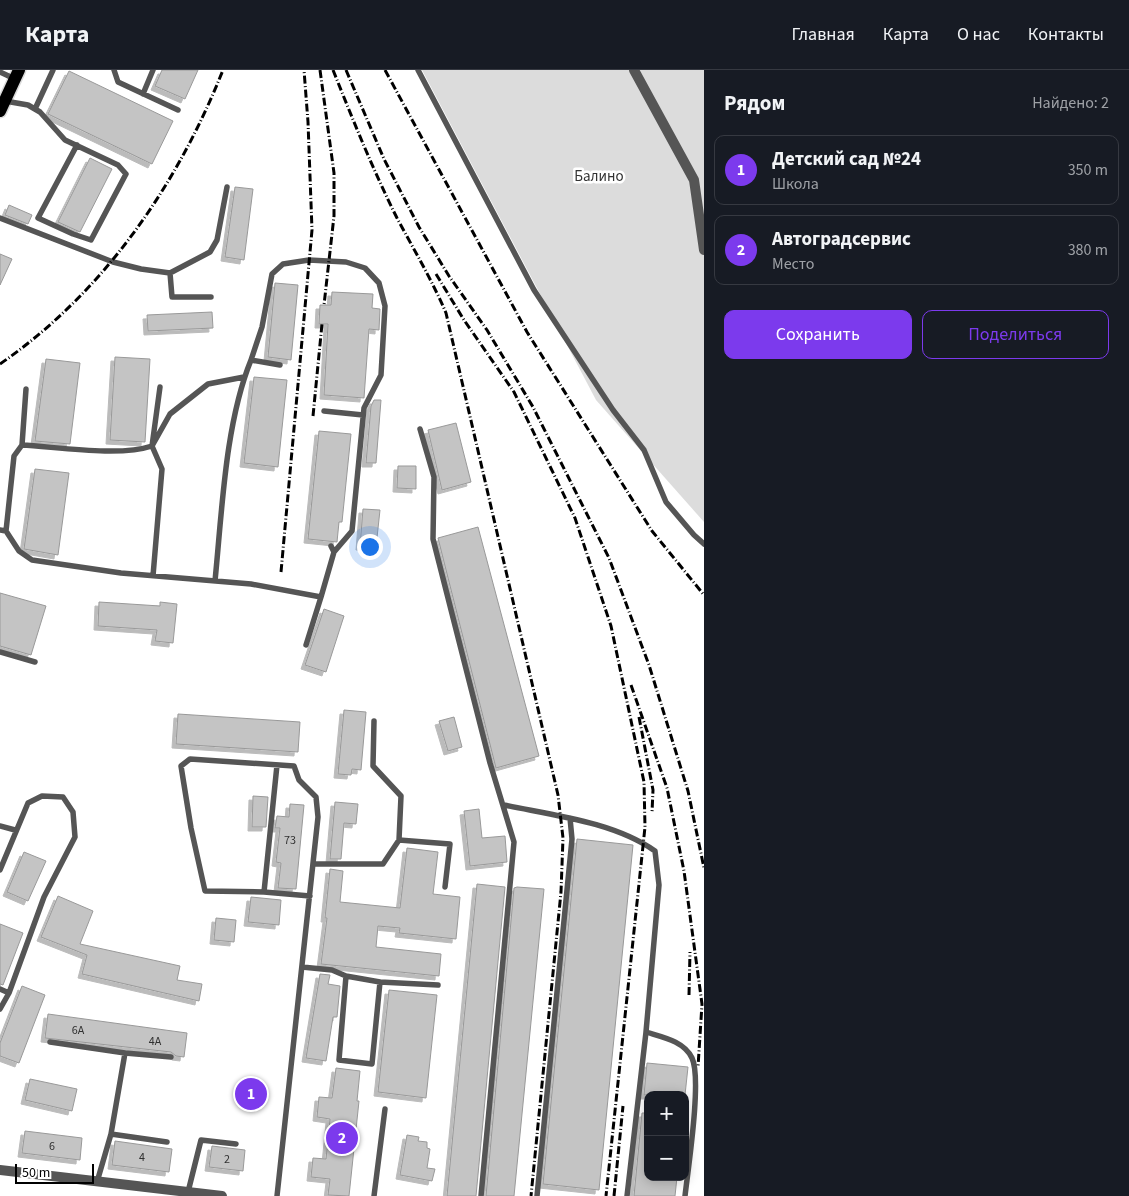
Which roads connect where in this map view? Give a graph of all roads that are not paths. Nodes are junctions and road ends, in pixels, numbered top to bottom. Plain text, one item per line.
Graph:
1 (53, 70) edge
2 (114, 70) edge
3 (153, 70) edge
4 (418, 70) edge
5 (634, 70) edge
6 (0, 72) edge
7 (17, 75) edge
8 (143, 94) junction
9 (2, 106) edge
10 (35, 109) junction
11 (178, 110) dead end
12 (77, 145) junction
13 (699, 180) edge
14 (227, 187) dead end
15 (704, 190) edge
16 (0, 218) edge
17 (704, 250) edge
18 (170, 273) junction
19 (212, 297) dead end
20 (251, 360) junction
21 (280, 365) dead end
22 (244, 377) junction
23 (160, 387) dead end
24 (26, 389) dead end
25 (324, 411) dead end
26 (363, 415) junction
27 (420, 429) dead end
28 (22, 445) junction
29 (152, 446) junction
30 (3, 530) edge
31 (704, 544) edge
32 (331, 546) dead end
33 (334, 552) junction
34 (153, 576) junction
35 (215, 581) junction
36 (321, 597) junction
37 (306, 645) dead end
38 (0, 652) edge
39 (35, 662) dead end
40 (374, 721) dead end
41 (277, 765) junction
42 (504, 805) junction
43 (570, 818) junction
44 (0, 826) edge
45 (15, 830) junction
46 (398, 840) junction
47 (313, 864) junction
48 (0, 870) edge
49 (444, 887) dead end
50 (264, 892) junction
51 (310, 896) junction
52 (302, 967) junction
53 (346, 976) junction
54 (380, 982) junction
55 (438, 985) dead end
56 (0, 989) edge
57 (9, 993) junction
58 (0, 1009) edge
59 (646, 1032) junction
60 (50, 1042) dead end
61 (125, 1053) junction
62 (171, 1057) dead end
63 (385, 1108) dead end
64 (111, 1134) junction
65 (168, 1142) dead end
66 (236, 1144) dead end
67 (0, 1170) edge
68 (97, 1182) junction
69 (188, 1192) junction
70 (177, 1194) edge
71 (222, 1196) edge
72 (277, 1196) edge
73 (374, 1196) edge
74 (481, 1196) edge
75 (537, 1196) edge
76 (627, 1196) edge
77 (685, 1196) edge

1 - 10 lane
2 - 8 lane
3 - 8 lane
4 - 31 lane
5 - 13 street
6 - 7 lane
7 - 9 main road
8 - 11 lane
9 - 10 lane
10 - 12 lane
12 - 12 lane
13 - 15 street
13 - 17 street
14 - 18 lane
16 - 18 lane
18 - 19 lane
20 - 21 lane
20 - 22 lane
20 - 26 lane
22 - 29 lane
22 - 35 lane
23 - 29 lane
24 - 28 lane
25 - 26 lane
26 - 33 lane
27 - 42 lane
28 - 29 lane
28 - 30 lane
29 - 34 lane
30 - 34 lane
32 - 33 lane
33 - 36 lane
34 - 35 lane
35 - 36 lane
36 - 37 lane
38 - 39 lane
40 - 46 lane
41 - 47 lane
41 - 50 lane
41 - 50 lane
42 - 43 lane
42 - 74 lane
43 - 59 lane
43 - 75 lane
44 - 45 lane
45 - 48 lane
45 - 57 lane
46 - 47 lane
46 - 49 lane
47 - 51 lane
50 - 51 lane
51 - 52 lane
52 - 53 lane
52 - 72 lane
53 - 54 lane
53 - 54 lane
54 - 55 lane
56 - 57 lane
57 - 58 lane
59 - 76 lane
59 - 77 lane
60 - 61 lane
61 - 62 lane
61 - 64 lane
63 - 73 lane
64 - 65 lane
64 - 68 lane
66 - 69 lane
67 - 68 street
68 - 70 street
69 - 70 street
69 - 71 street

